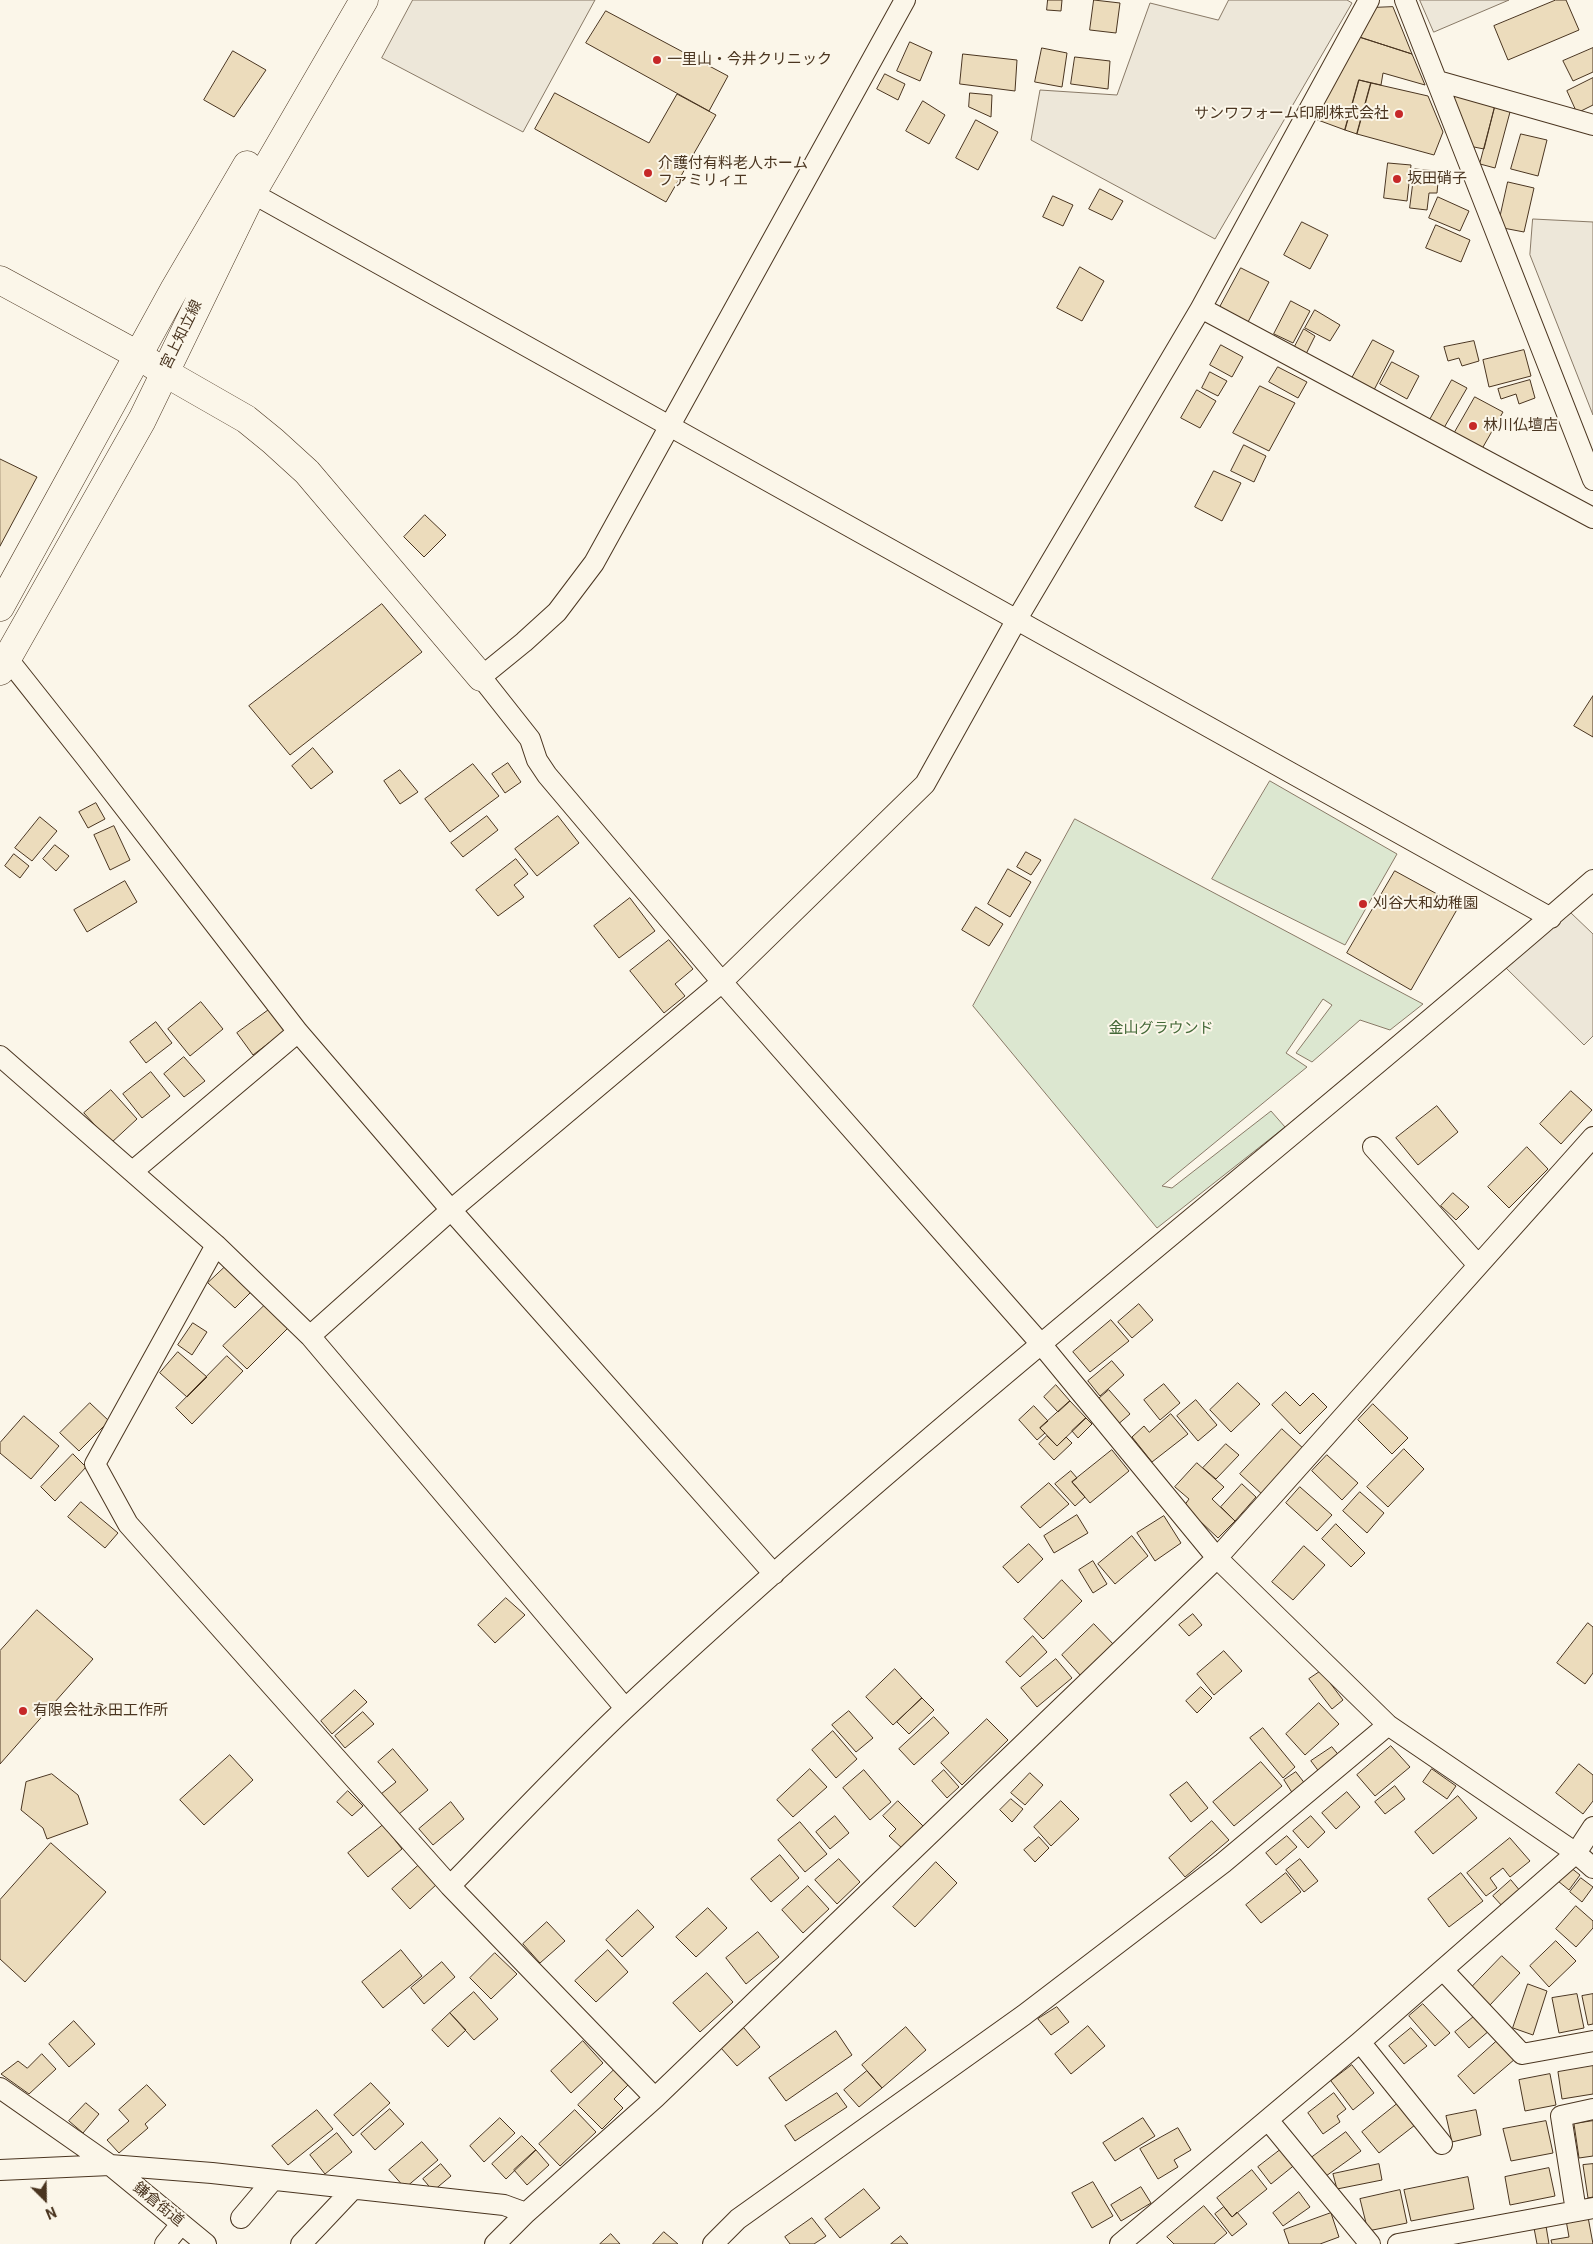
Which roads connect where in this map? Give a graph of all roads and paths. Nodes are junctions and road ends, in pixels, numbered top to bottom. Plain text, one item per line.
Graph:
1 (343, 0) edge
2 (364, 0) edge
3 (905, 0) edge
4 (1370, 0) edge
5 (1405, 0) edge
6 (1438, 81) junction
7 (1593, 125) edge
8 (252, 193) junction
9 (0, 280) edge
10 (1201, 308) junction
11 (138, 354) junction
12 (164, 372) junction
13 (670, 425) junction
14 (1593, 480) edge
15 (1593, 518) edge
16 (0, 607) edge
17 (1017, 619) junction
18 (4, 664) edge
19 (481, 677) junction
20 (1592, 883) edge
21 (1551, 918) junction
22 (722, 982) junction
23 (298, 1032) junction
24 (0, 1056) edge
25 (1593, 1137) edge
26 (1373, 1147) dead end
27 (133, 1171) junction
28 (451, 1210) junction
29 (216, 1245) junction
30 (1478, 1265) junction
31 (310, 1336) junction
32 (1041, 1344) junction
33 (1217, 1558) junction
34 (774, 1574) junction
35 (625, 1708) junction
36 (1388, 1725) junction
37 (1593, 1827) edge
38 (1576, 1853) junction
39 (1593, 1868) edge
40 (450, 1886) junction
41 (1443, 1970) junction
42 (1593, 2041) edge
43 (1360, 2042) junction
44 (0, 2088) edge
45 (656, 2098) junction
46 (1593, 2109) edge
47 (1268, 2120) junction
48 (1442, 2144) dead end
49 (110, 2165) junction
50 (0, 2170) edge
51 (273, 2180) junction
52 (353, 2189) junction
53 (1585, 2210) edge
54 (526, 2212) junction
55 (241, 2218) dead end
56 (181, 2224) junction
57 (1493, 2235) edge
58 (165, 2244) edge
59 (206, 2244) edge
60 (301, 2244) edge
61 (495, 2244) edge
62 (713, 2244) edge
63 (1120, 2244) edge
64 (1370, 2244) edge
65 (1398, 2244) edge

1 - 11 main road, 宮上知立線
2 - 8 main road, 宮上知立線
3 - 13 street
4 - 10 street
5 - 6 street
6 - 7 street
6 - 14 street
8 - 12 main road, 宮上知立線
8 - 13 street
9 - 11 main road
10 - 15 street
10 - 17 street
11 - 12 main road
11 - 16 main road, 宮上知立線
12 - 18 main road, 宮上知立線
12 - 19 main road
13 - 17 street
13 - 19 street
17 - 21 street
17 - 22 street
18 - 23 street
19 - 22 street
20 - 21 street
21 - 32 street
22 - 28 street
22 - 32 street
23 - 27 street
23 - 28 street
24 - 27 street
25 - 30 street
26 - 30 street
27 - 29 street
28 - 31 street
28 - 34 street
29 - 31 street
29 - 40 street
30 - 33 street
31 - 35 street
32 - 33 street
32 - 34 street
33 - 36 street
33 - 45 street
34 - 35 street
35 - 40 street
36 - 38 street
36 - 62 street
37 - 38 street
38 - 39 street
38 - 41 street
40 - 45 street
41 - 42 street
41 - 43 street
43 - 47 street
43 - 48 street
44 - 49 street, 鎌倉街道
45 - 54 street
46 - 53 street
47 - 63 street
47 - 64 street
49 - 50 street
49 - 51 street
49 - 56 street, 鎌倉街道
51 - 52 street
51 - 55 street
52 - 54 street
52 - 60 street
53 - 57 street
54 - 61 street
56 - 58 street
56 - 59 street, 鎌倉街道
57 - 65 street

